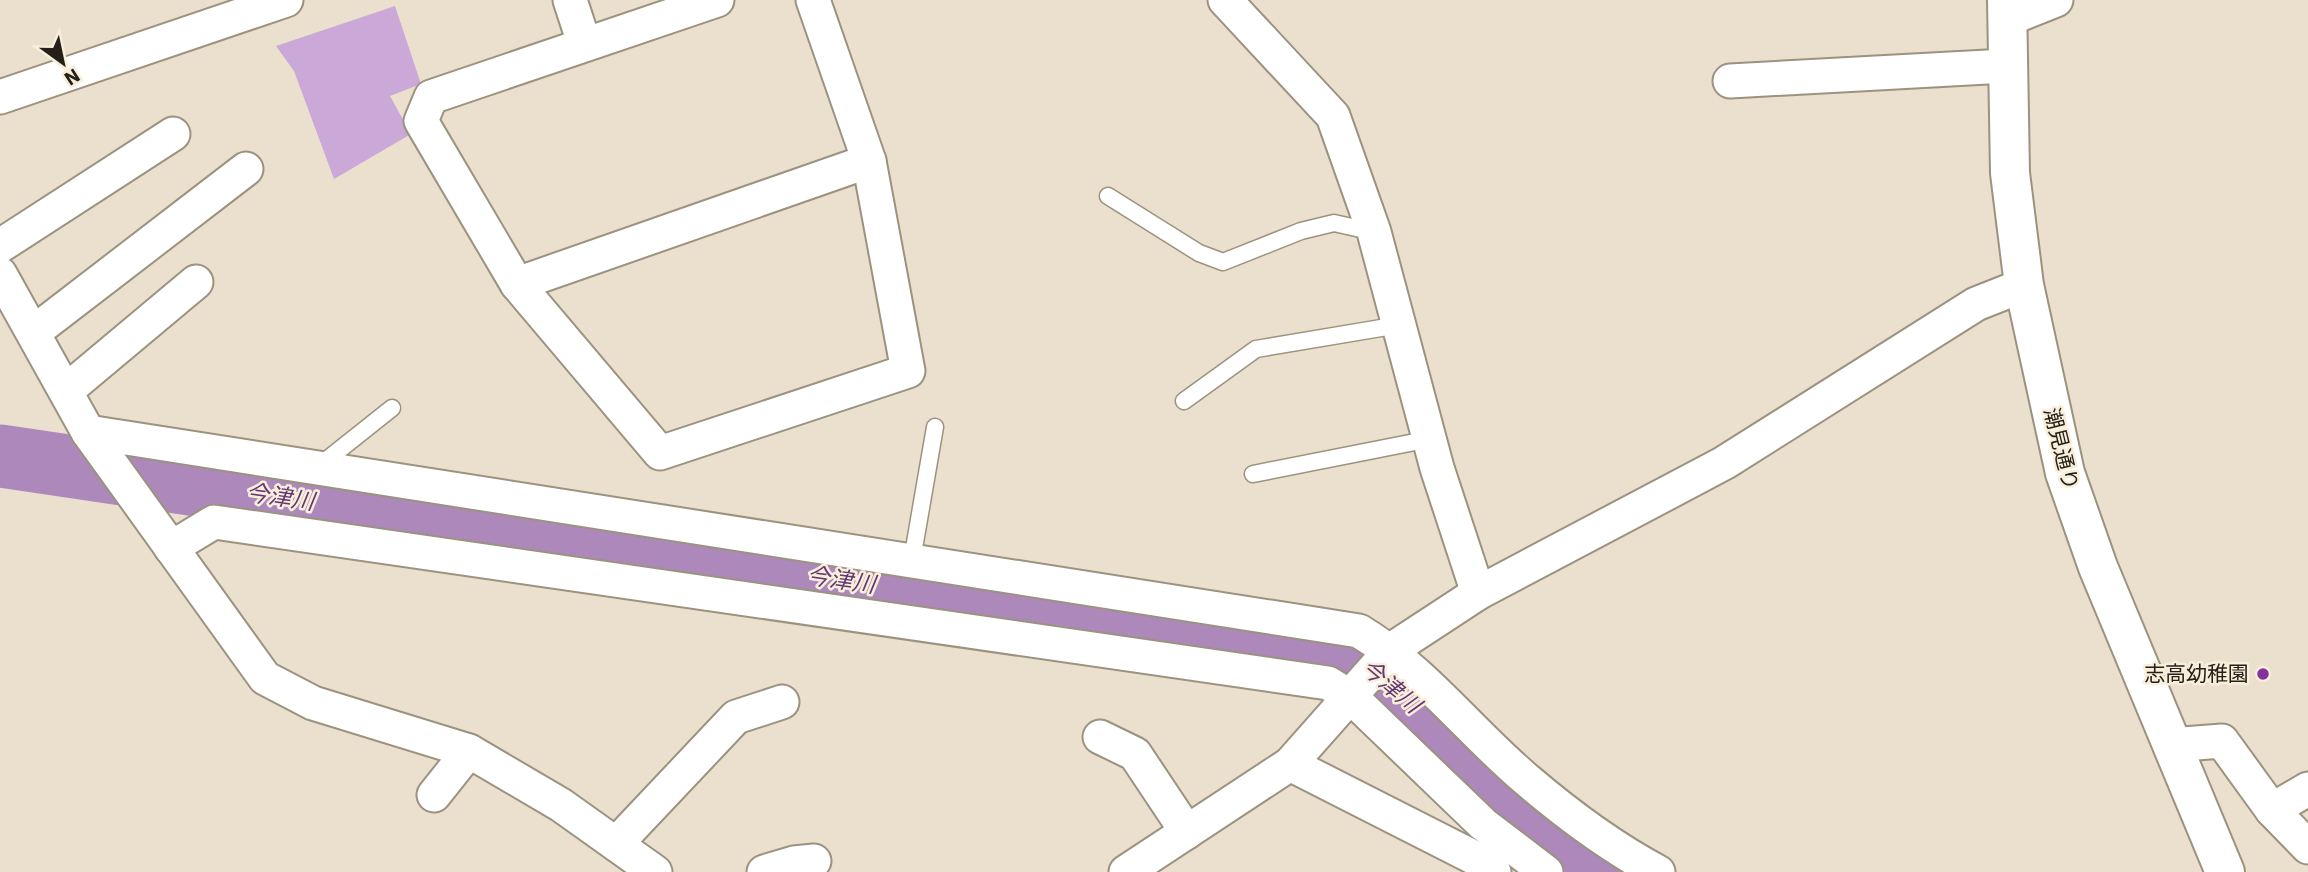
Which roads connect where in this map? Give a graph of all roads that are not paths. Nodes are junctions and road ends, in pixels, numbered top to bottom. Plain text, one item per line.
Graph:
1 (286, 0) edge
2 (570, 0) edge
3 (717, 0) edge
4 (813, 0) edge
5 (1225, 0) edge
6 (2056, 0) edge
7 (2007, 10) edge
8 (584, 43) junction
9 (2006, 66) junction
10 (1730, 82) dead end
11 (0, 97) edge
12 (173, 134) dead end
13 (869, 161) junction
14 (246, 169) dead end
15 (1108, 196) dead end
16 (1374, 232) junction
17 (0, 246) edge
18 (0, 274) edge
19 (196, 282) dead end
20 (517, 284) junction
21 (2024, 285) junction
22 (1399, 325) junction
23 (34, 332) junction
24 (67, 390) junction
25 (1184, 401) dead end
26 (393, 408) dead end
27 (935, 427) dead end
28 (88, 432) junction
29 (1430, 439) junction
30 (319, 466) junction
31 (1253, 474) dead end
32 (171, 548) junction
33 (912, 560) junction
34 (1478, 593) junction
35 (1391, 650) junction
36 (1351, 697) junction
37 (782, 702) dead end
38 (1100, 737) dead end
39 (2170, 745) junction
40 (469, 751) junction
41 (1290, 764) junction
42 (2308, 789) edge
43 (434, 794) dead end
44 (2272, 810) junction
45 (1187, 832) junction
46 (616, 844) junction
47 (2308, 847) edge
48 (814, 862) dead end
49 (654, 872) edge
50 (764, 872) edge
51 (1126, 872) edge
52 (1494, 872) edge
53 (1546, 872) edge
54 (1658, 872) edge
55 (2225, 872) edge

1 - 11 street
2 - 8 street
3 - 8 street
4 - 13 street
5 - 16 street
6 - 7 street
7 - 9 street, 潮見通り
8 - 20 street
9 - 10 street
9 - 21 street, 潮見通り
12 - 17 street
13 - 20 street
13 - 20 street
14 - 23 street
15 - 16 lane
16 - 22 street
18 - 23 street
19 - 24 street
21 - 34 street
21 - 39 street, 潮見通り
22 - 25 lane
22 - 29 street
23 - 24 street
24 - 28 street
26 - 30 lane
27 - 33 lane
28 - 30 street
28 - 32 street
29 - 31 lane
29 - 34 street
30 - 33 street
32 - 36 street
32 - 40 street
33 - 35 street
34 - 35 street
35 - 36 street
35 - 54 street
36 - 41 street
36 - 53 street
37 - 46 street
38 - 45 street
39 - 44 street
39 - 55 street, 潮見通り
40 - 43 street
40 - 46 street
41 - 45 street
41 - 52 street
42 - 44 street
44 - 47 street
45 - 51 street
46 - 49 street
48 - 50 street

